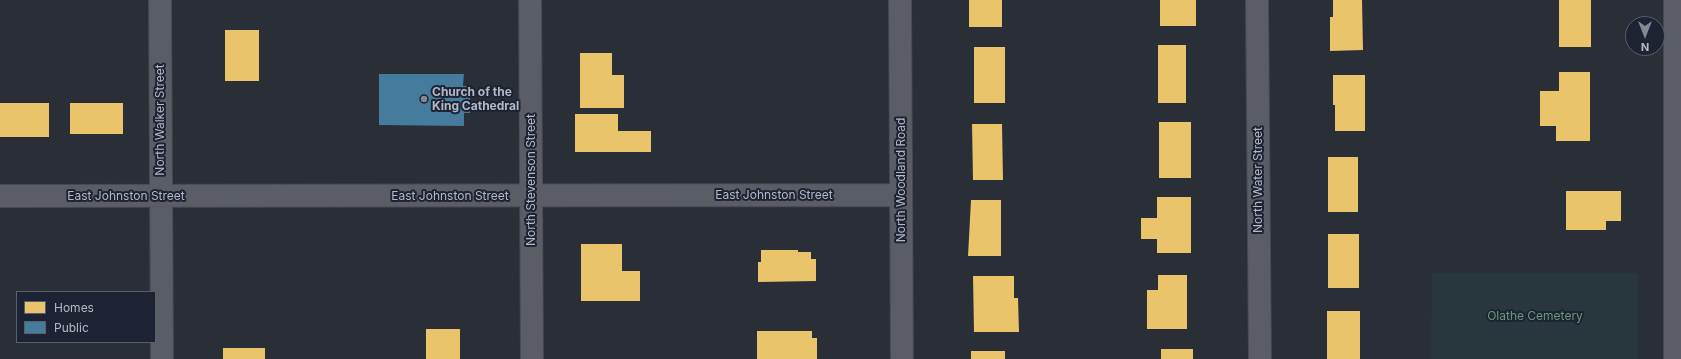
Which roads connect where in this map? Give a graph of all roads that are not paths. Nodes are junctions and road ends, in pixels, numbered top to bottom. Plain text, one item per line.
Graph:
1 (160, 0) edge
2 (530, 0) edge
3 (900, 0) edge
4 (1257, 0) edge
5 (1675, 0) edge
6 (900, 195) junction
7 (0, 196) edge
8 (161, 196) junction
9 (531, 196) junction
10 (162, 359) edge
11 (532, 359) edge
12 (902, 359) edge
13 (1260, 359) edge
14 (1675, 359) edge

1 - 8 street, North Walker Street
2 - 9 street, North Stevenson Street
3 - 6 street, North Woodland Road
4 - 13 street, North Water Street
5 - 14 street
6 - 9 street, East Johnston Street
6 - 12 street, North Woodland Road
7 - 8 street, East Johnston Street
8 - 9 street, East Johnston Street
8 - 10 street, North Walker Street
9 - 11 street, North Stevenson Street

